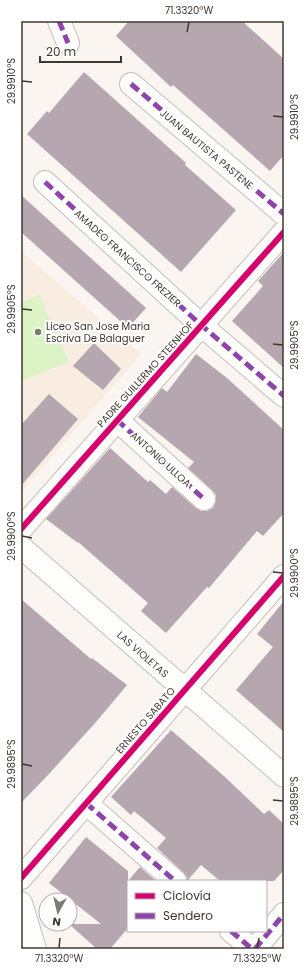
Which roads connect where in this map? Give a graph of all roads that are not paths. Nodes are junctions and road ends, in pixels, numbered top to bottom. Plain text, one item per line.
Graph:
1 (59, 21) edge
2 (68, 43) dead end
3 (131, 84) dead end
4 (45, 182) dead end
5 (284, 214) edge
6 (284, 232) edge
7 (201, 325) junction
8 (284, 396) edge
9 (118, 420) junction
10 (204, 499) dead end
11 (21, 529) edge
12 (21, 547) edge
13 (282, 580) edge
14 (185, 690) junction
15 (284, 776) edge
16 (86, 803) junction
17 (21, 878) edge
18 (174, 880) edge
19 (21, 903) edge
20 (284, 914) edge
21 (233, 932) edge
22 (35, 949) edge
23 (253, 949) edge

1 - 2 street
3 - 5 street, JUAN BAUTISTA PASTENE
4 - 7 street, AMADEO FRANCISCO FREZIER
6 - 7 street, PADRE GUILLERMO STEENHOF
7 - 8 street, AMADEO FRANCISCO FREZIER
7 - 9 street, PADRE GUILLERMO STEENHOF
9 - 10 street, ANTONIO ULLOA
9 - 11 street, PADRE GUILLERMO STEENHOF
12 - 14 street, LAS VIOLETAS
13 - 14 street, ERNESTO SABATO
14 - 15 street, LAS VIOLETAS
14 - 16 street, ERNESTO SABATO
16 - 17 street, ERNESTO SABATO
16 - 18 street
19 - 22 street
20 - 23 street
21 - 23 street

